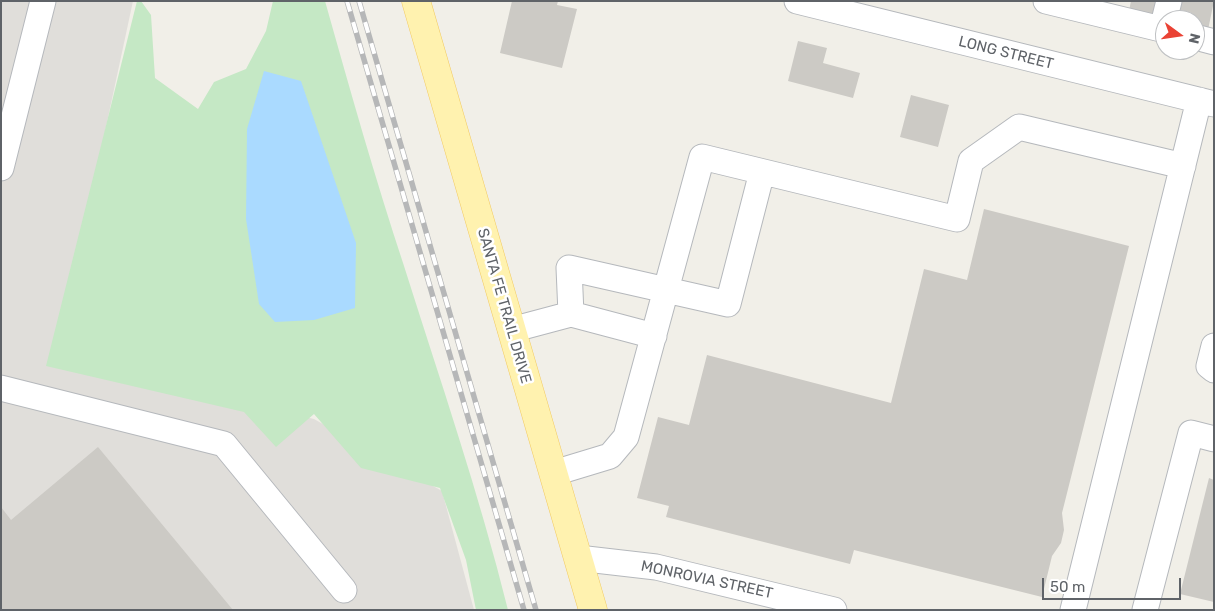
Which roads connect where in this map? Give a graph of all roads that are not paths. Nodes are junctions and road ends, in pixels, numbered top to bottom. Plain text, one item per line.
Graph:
1 (43, 1) edge
2 (416, 1) edge
3 (797, 1) edge
4 (1046, 1) edge
5 (1070, 4) edge
6 (871, 10) edge
7 (1118, 10) edge
8 (1155, 26) edge
9 (1206, 102) edge
10 (1183, 166) junction
11 (1, 168) edge
12 (762, 172) junction
13 (666, 291) junction
14 (570, 314) junction
15 (511, 330) junction
16 (654, 336) junction
17 (1214, 346) edge
18 (1214, 370) edge
19 (1, 388) edge
20 (1214, 439) edge
21 (554, 473) junction
22 (578, 558) junction
23 (344, 590) dead end
24 (593, 610) edge
25 (834, 610) edge
26 (1073, 610) edge
27 (1145, 610) edge

1 - 11 street
2 - 15 main road, SANTA FE TRAIL DRIVE
3 - 6 street, LONG STREET
4 - 5 street
5 - 7 street
6 - 9 street, LONG STREET
7 - 8 street
9 - 10 street
10 - 12 street
10 - 26 street
12 - 13 street
12 - 13 street
13 - 14 street
13 - 16 street
14 - 15 street
14 - 16 street
15 - 21 main road, SANTA FE TRAIL DRIVE
16 - 21 street
17 - 18 street
19 - 23 street
20 - 27 street
21 - 22 main road, SANTA FE TRAIL DRIVE
22 - 24 main road, SANTA FE TRAIL DRIVE
22 - 25 street, MONROVIA STREET

